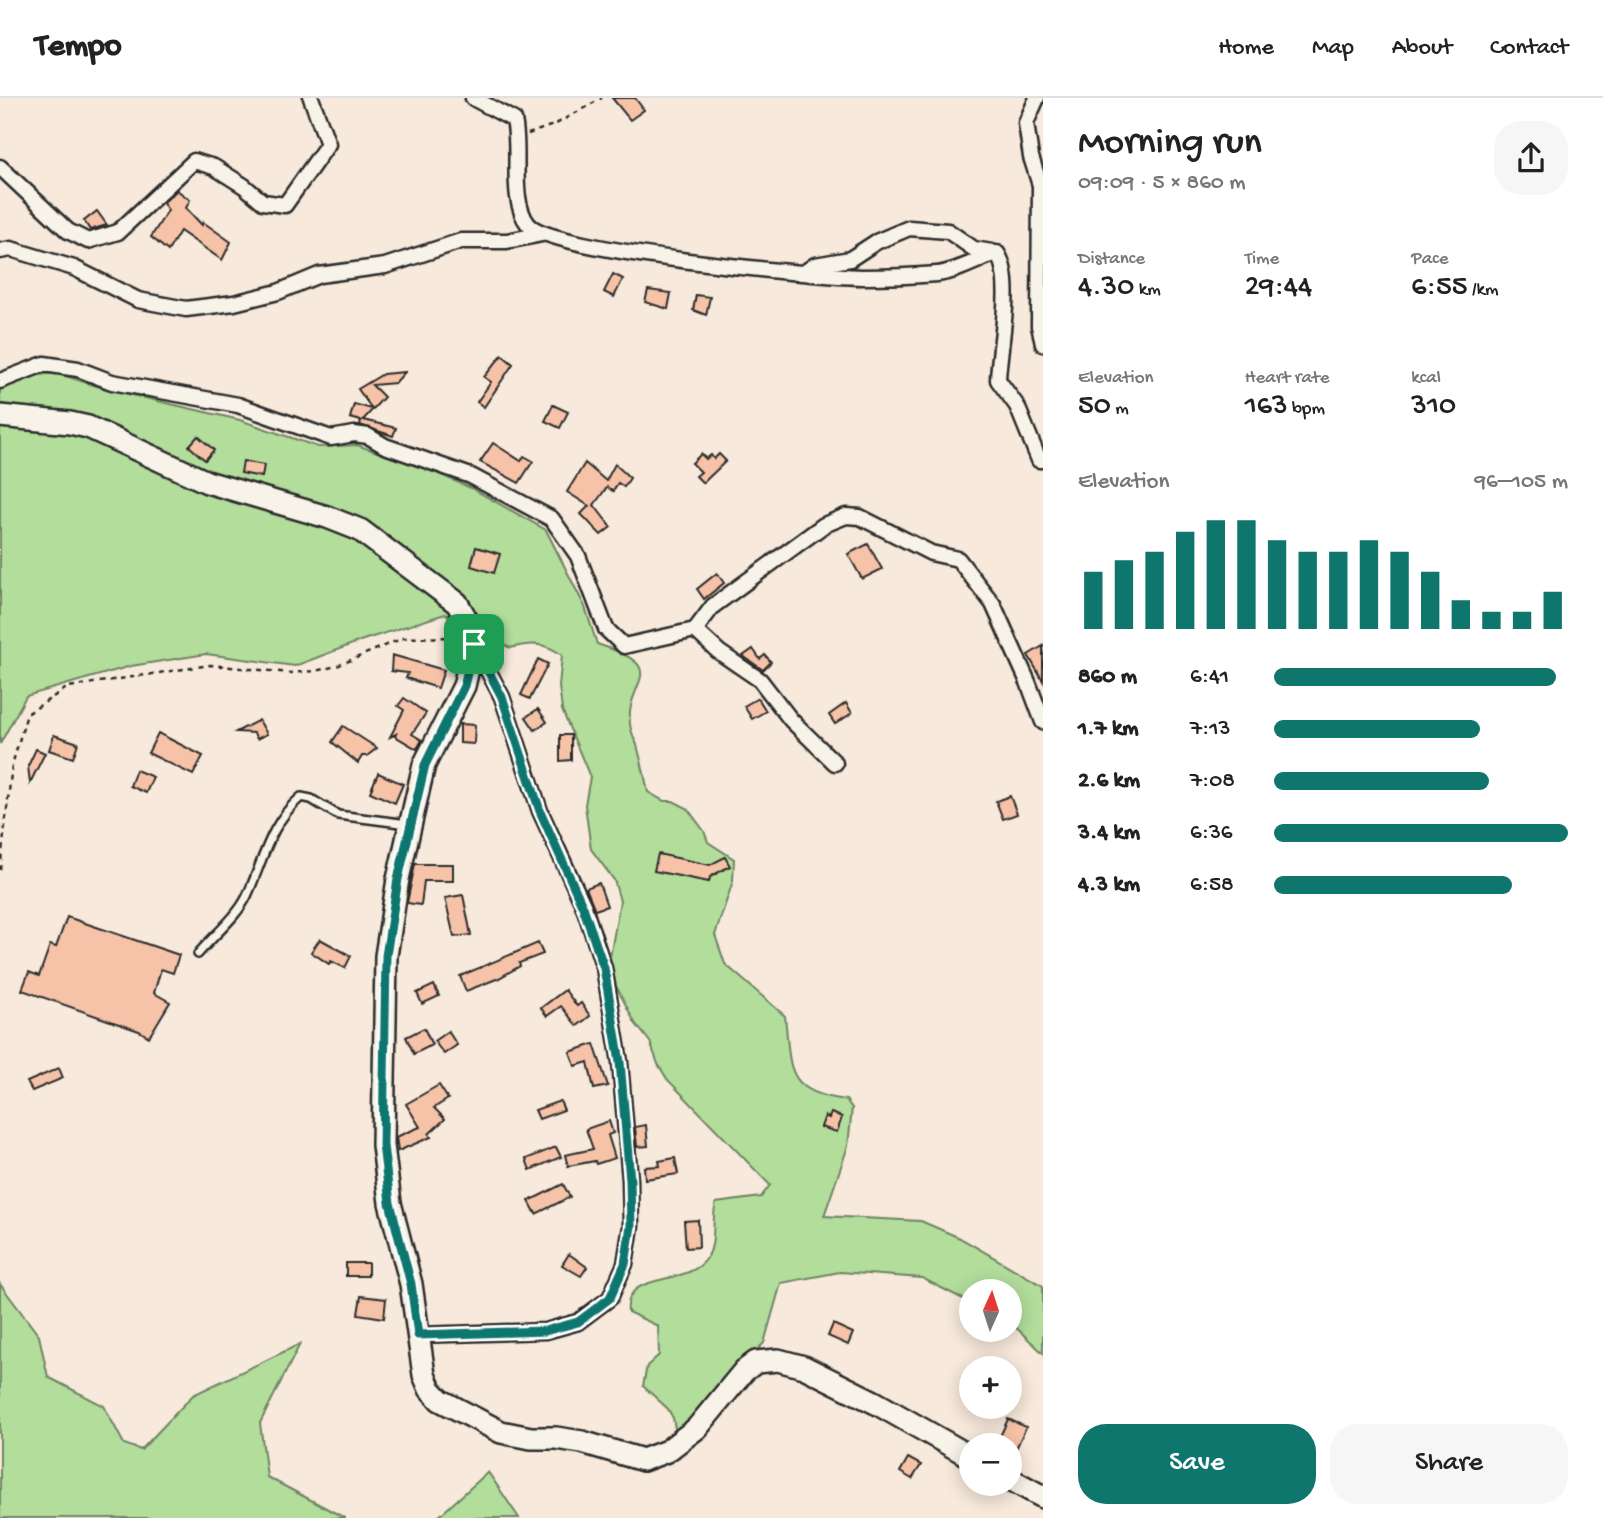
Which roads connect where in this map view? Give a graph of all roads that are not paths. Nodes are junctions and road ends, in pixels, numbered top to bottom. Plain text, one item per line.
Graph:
1 (311, 98) edge
2 (473, 98) edge
3 (1037, 98) edge
4 (0, 167) edge
5 (542, 234) junction
6 (0, 251) edge
7 (997, 253) junction
8 (805, 273) junction
9 (1043, 344) edge
10 (0, 382) edge
11 (0, 416) edge
12 (1043, 460) edge
13 (695, 630) junction
14 (473, 641) junction
15 (1043, 722) edge
16 (835, 763) dead end
17 (410, 824) junction
18 (198, 954) dead end
19 (418, 1335) junction
20 (959, 1450) edge
21 (1022, 1486) edge
22 (1043, 1497) edge

1 - 4 street
2 - 5 street
3 - 9 street
5 - 6 street
5 - 8 street
7 - 8 street
7 - 8 street
7 - 12 street
10 - 13 street
11 - 14 main road
13 - 15 street
13 - 16 street
14 - 17 main road
14 - 19 street
17 - 18 lane
17 - 19 main road
19 - 20 main road
21 - 22 main road

